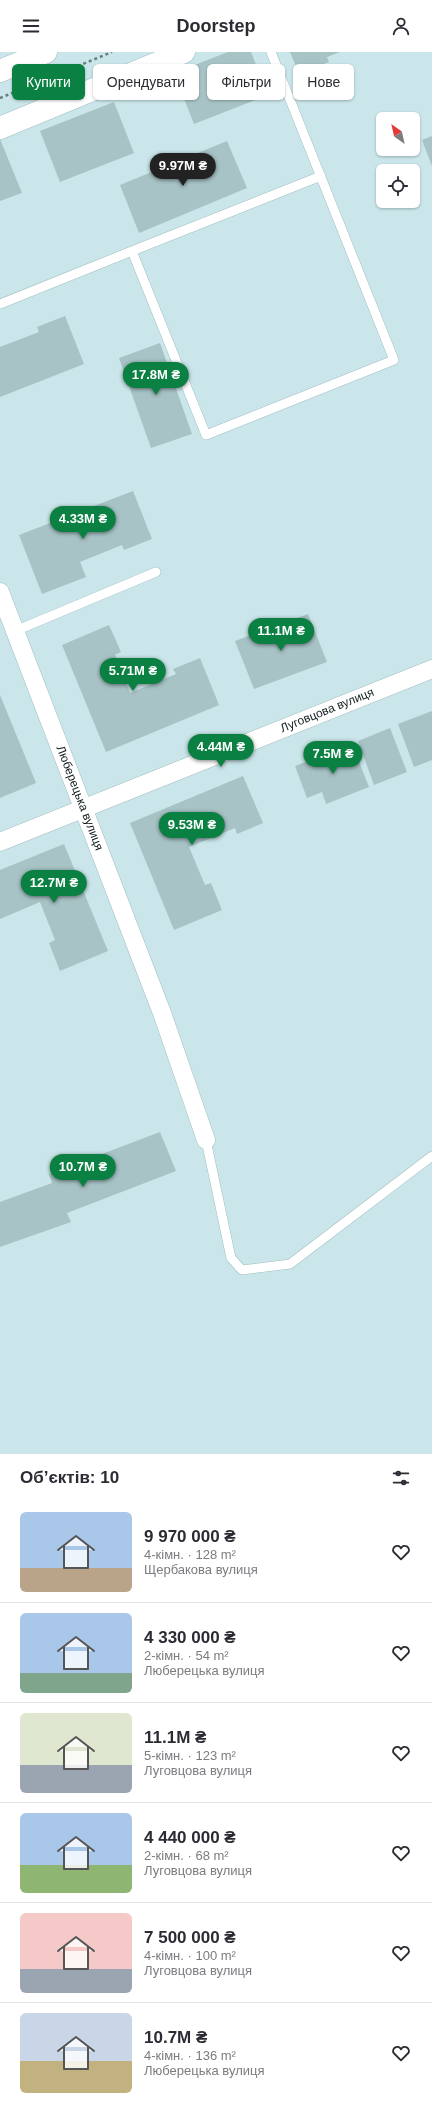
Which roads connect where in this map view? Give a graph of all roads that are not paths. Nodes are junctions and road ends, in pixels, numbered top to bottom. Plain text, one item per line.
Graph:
1 (46, 52) edge
2 (184, 52) edge
3 (271, 52) edge
4 (0, 71) edge
5 (0, 128) edge
6 (321, 176) junction
7 (132, 251) junction
8 (0, 304) edge
9 (156, 572) dead end
10 (0, 592) edge
11 (15, 631) junction
12 (432, 668) edge
13 (83, 807) junction
14 (0, 842) edge
15 (206, 1140) joint
16 (432, 1156) edge

1 - 4 street
2 - 5 street
3 - 6 lane
6 - 7 lane
6 - 7 lane
7 - 8 lane
9 - 11 lane
10 - 11 street, Люберецька вулиця
11 - 13 street, Люберецька вулиця
12 - 13 street, Луговцова вулиця
13 - 14 street, Луговцова вулиця
13 - 15 street, Люберецька вулиця
15 - 16 lane

